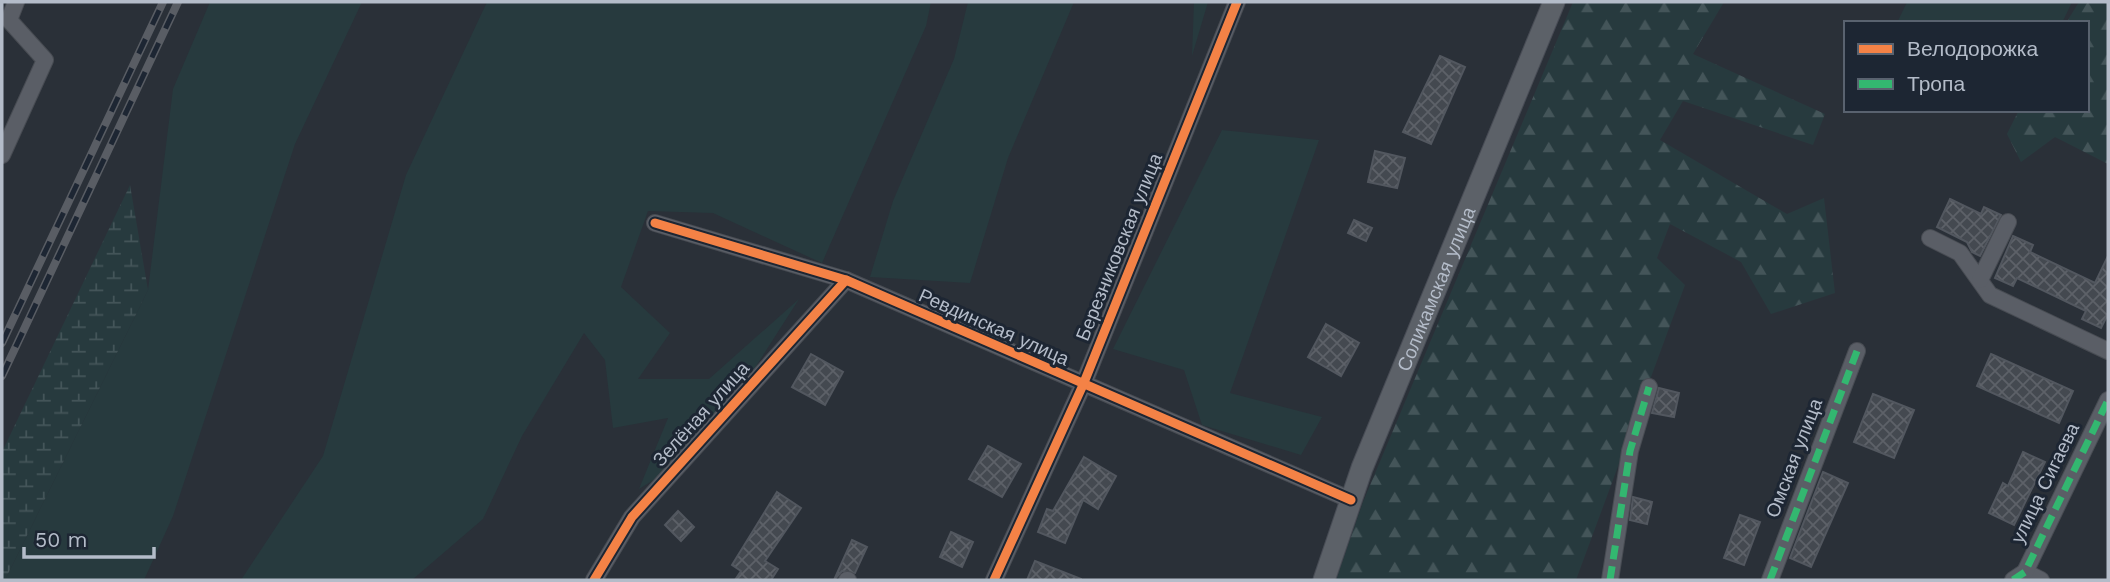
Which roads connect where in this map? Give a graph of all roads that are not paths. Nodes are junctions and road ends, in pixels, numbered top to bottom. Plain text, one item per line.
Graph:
1 (16, 2) edge
2 (1237, 2) edge
3 (1554, 2) edge
4 (2, 155) edge
5 (2008, 222) dead end
6 (655, 223) dead end
7 (1930, 238) dead end
8 (846, 280) junction
9 (1980, 280) junction
10 (1857, 351) dead end
11 (2108, 351) edge
12 (1083, 385) junction
13 (1649, 387) dead end
14 (2108, 400) edge
15 (2103, 422) edge
16 (1351, 500) junction
17 (2019, 576) edge
18 (594, 580) edge
19 (994, 580) edge
20 (1324, 580) edge
21 (1610, 580) edge
22 (1770, 580) edge
23 (2041, 580) edge

1 - 4 street
2 - 12 street, Березниковская улица
3 - 16 main road, Соликамская улица
5 - 9 street
6 - 8 street, Ревдинская улица
7 - 9 street
8 - 12 street, Ревдинская улица
8 - 18 street, Зелёная улица
9 - 11 street
10 - 22 street, Омская улица
12 - 16 street, Ревдинская улица
12 - 19 street, Березниковская улица
13 - 21 street
14 - 15 street, улица Сигаева
15 - 17 street, улица Сигаева
16 - 20 main road, Соликамская улица
17 - 23 street

